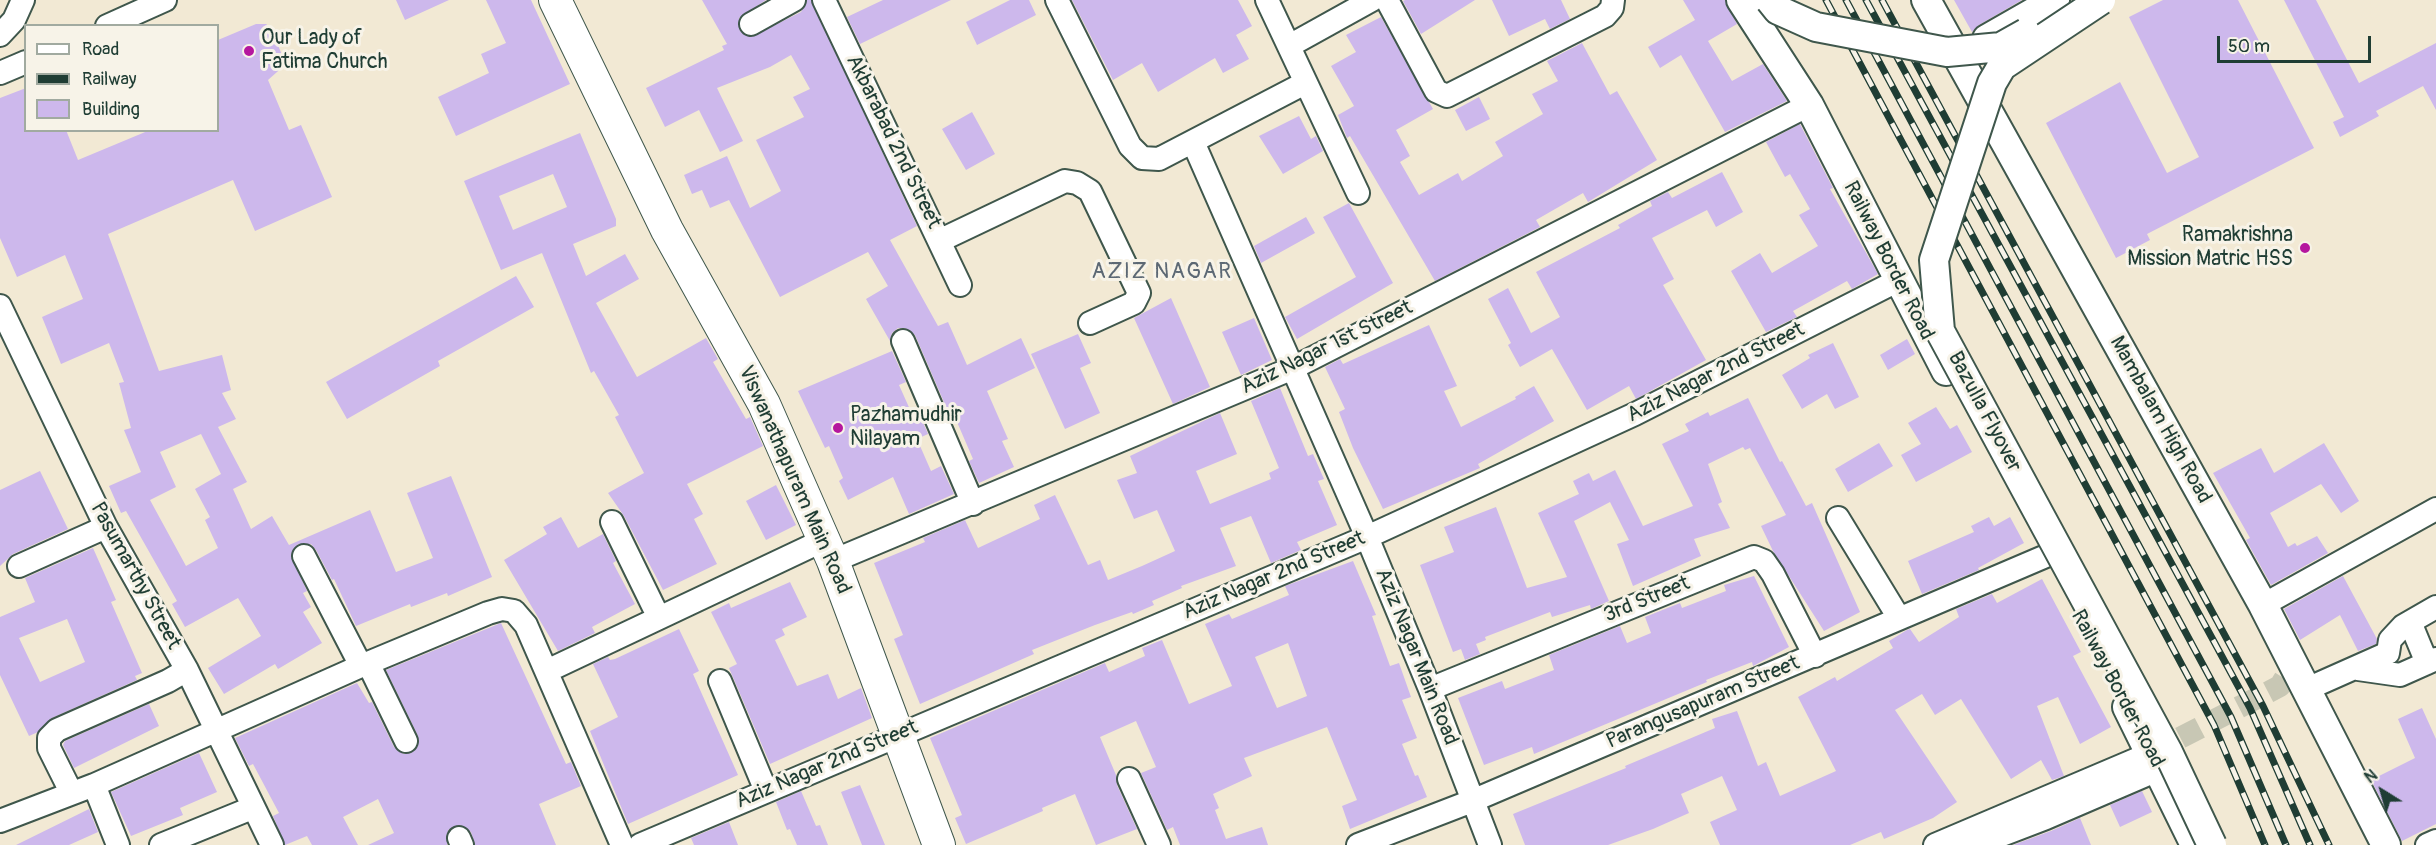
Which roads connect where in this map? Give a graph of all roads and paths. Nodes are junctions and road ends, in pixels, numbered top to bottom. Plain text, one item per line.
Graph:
1 (22, 0) edge
2 (165, 0) edge
3 (555, 0) edge
4 (794, 0) edge
5 (824, 0) edge
6 (1057, 0) edge
7 (1267, 0) edge
8 (1372, 0) edge
9 (1387, 0) edge
10 (1613, 0) edge
11 (1741, 0) edge
12 (1770, 0) edge
13 (1926, 0) edge
14 (2055, 0) edge
15 (2080, 0) edge
16 (2101, 0) edge
17 (2119, 0) edge
18 (111, 24) edge
19 (751, 24) dead end
20 (0, 35) edge
21 (1990, 37) junction
22 (1289, 46) junction
23 (1957, 57) junction
24 (24, 63) edge
25 (2019, 67) junction
26 (0, 73) edge
27 (1305, 83) junction
28 (1980, 99) junction
29 (1809, 105) junction
30 (1193, 142) junction
31 (1358, 193) dead end
32 (941, 240) junction
33 (1897, 281) junction
34 (960, 285) dead end
35 (0, 306) edge
36 (1090, 323) dead end
37 (903, 341) dead end
38 (1293, 368) junction
39 (973, 504) junction
40 (2436, 508) edge
41 (1838, 518) dead end
42 (612, 522) dead end
43 (106, 527) junction
44 (2222, 533) junction
45 (1367, 537) junction
46 (829, 551) junction
47 (304, 556) dead end
48 (2046, 556) junction
49 (19, 566) dead end
50 (2263, 605) junction
51 (2436, 607) edge
52 (659, 618) junction
53 (1899, 618) junction
54 (2410, 622) junction
55 (1815, 656) junction
56 (2432, 661) edge
57 (365, 664) junction
58 (2358, 669) junction
59 (187, 670) junction
60 (547, 671) junction
61 (2284, 673) dead end
62 (720, 681) dead end
63 (1430, 689) junction
64 (2307, 689) junction
65 (216, 730) junction
66 (900, 734) junction
67 (406, 741) dead end
68 (2150, 754) junction
69 (1129, 779) dead end
70 (94, 785) junction
71 (766, 791) junction
72 (70, 792) junction
73 (1472, 801) junction
74 (252, 808) junction
75 (0, 821) edge
76 (1960, 835) junction
77 (676, 837) edge
78 (2436, 841) edge
79 (117, 845) edge
80 (161, 845) edge
81 (272, 845) edge
82 (622, 845) edge
83 (640, 845) edge
84 (939, 845) edge
85 (1159, 845) edge
86 (1358, 845) edge
87 (1490, 845) edge
88 (1935, 845) edge
89 (2195, 845) edge
90 (2212, 845) edge
91 (2386, 845) edge
92 (2427, 845) edge

1 - 20 street
2 - 18 street
3 - 46 main road, Viswanathapuram Main Road
4 - 19 street
5 - 32 street, Akbarabad 2nd Street
6 - 30 street
7 - 22 street
8 - 22 street
9 - 10 street
11 - 29 street, Railway Border Road
12 - 15 street, bridge
13 - 23 street, Mambalam High Road
14 - 21 street
16 - 90 street, Bazulla Flyover, bridge
17 - 25 street
21 - 23 street
21 - 25 street
22 - 27 street
23 - 28 street, Mambalam High Road
24 - 26 street
25 - 28 street
27 - 30 street
27 - 31 street
28 - 44 street, Mambalam High Road
29 - 33 street, Railway Border Road
29 - 38 street, Aziz Nagar 1st Street
30 - 38 street, Aziz Nagar Main Road
32 - 34 street, Akbarabad 2nd Street
32 - 36 street
33 - 45 street, Aziz Nagar 2nd Street
33 - 48 street, Railway Border Road
35 - 43 street, Pasumarthy Street
37 - 39 street
38 - 39 street, Aziz Nagar 1st Street
38 - 45 street, Aziz Nagar Main Road
39 - 46 street, Aziz Nagar 1st Street
40 - 50 street
41 - 53 street
42 - 52 street
43 - 49 street
43 - 59 street, Pasumarthy Street
44 - 50 street, Mambalam High Road
44 - 61 street
45 - 63 street, Aziz Nagar Main Road
45 - 66 street, Aziz Nagar 2nd Street
46 - 52 street, Aziz Nagar 1st Street
46 - 66 main road, Viswanathapuram Main Road
47 - 57 street
48 - 53 street, Parangusapuram Street
48 - 68 street, Railway Border Road
50 - 64 street, Mambalam High Road
51 - 54 street
52 - 60 street, Aziz Nagar 1st Street
53 - 55 street, Parangusapuram Street
54 - 56 street
54 - 58 street
55 - 63 street, 3rd Street
55 - 73 street, Parangusapuram Street
56 - 58 street
57 - 60 street
57 - 65 street
57 - 67 street
58 - 64 street
59 - 65 street, Pasumarthy Street
59 - 72 street
60 - 82 street
62 - 71 street
63 - 73 street, Aziz Nagar Main Road
64 - 91 street, Mambalam High Road
65 - 70 street
65 - 74 street, Pasumarthy Street
66 - 71 street, Aziz Nagar 2nd Street
66 - 84 main road, Viswanathapuram Main Road
68 - 76 street
68 - 76 street
68 - 89 street, Railway Border Road
69 - 85 street
70 - 72 street
70 - 79 street
71 - 77 street, Aziz Nagar 2nd Street
72 - 75 street
73 - 86 street, Parangusapuram Street
73 - 87 street, Aziz Nagar Main Road
74 - 80 street
74 - 81 street, Pasumarthy Street
76 - 88 street
77 - 83 street, Aziz Nagar 2nd Street
78 - 92 street

